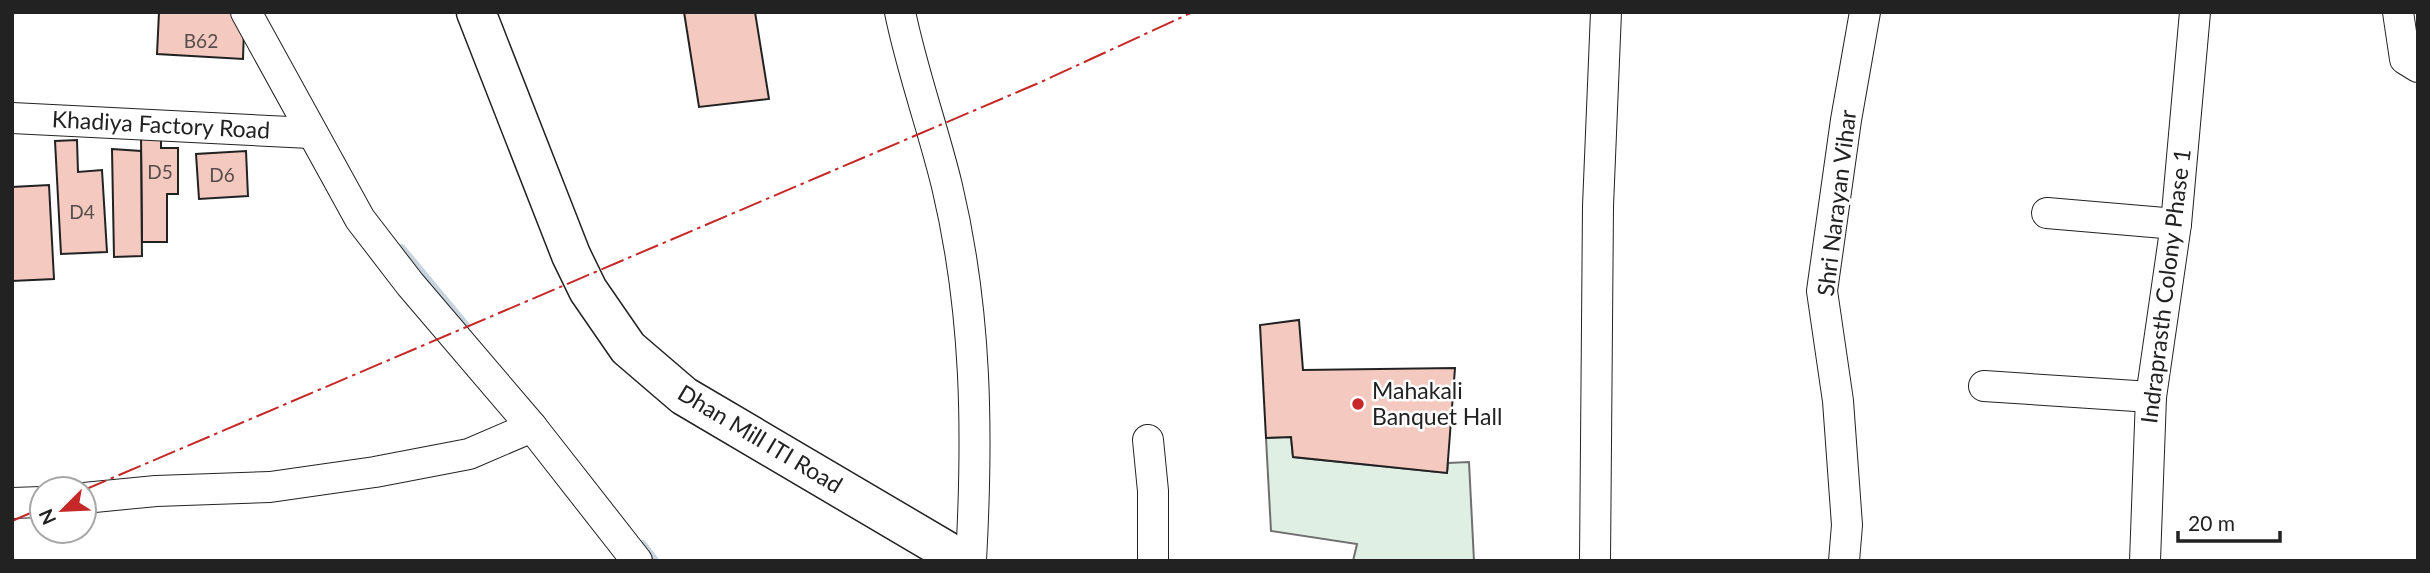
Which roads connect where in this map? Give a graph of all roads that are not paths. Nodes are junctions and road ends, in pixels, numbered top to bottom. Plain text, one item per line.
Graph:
1 (246, 12) edge
2 (476, 12) edge
3 (900, 12) edge
4 (1606, 12) edge
5 (1865, 12) edge
6 (2195, 12) edge
7 (2398, 12) edge
8 (2418, 67) edge
9 (12, 118) edge
10 (310, 133) junction
11 (2047, 213) dead end
12 (2176, 224) junction
13 (1984, 386) dead end
14 (2151, 397) junction
15 (533, 427) junction
16 (1148, 440) dead end
17 (98, 497) edge
18 (637, 561) edge
19 (964, 561) edge
20 (971, 561) edge
21 (1153, 561) edge
22 (1595, 561) edge
23 (1844, 561) edge
24 (2145, 561) edge

1 - 10 street
2 - 19 street, Dhan Mill ITI Road
3 - 20 street
4 - 22 street
5 - 23 street, Shri Narayan Vihar
6 - 12 street, Indraprasth Colony Phase 1
7 - 8 street
9 - 10 street, Khadiya Factory Road
10 - 15 street
11 - 12 street
12 - 14 street, Indraprasth Colony Phase 1
13 - 14 street
14 - 24 street, Indraprasth Colony Phase 1
15 - 17 street
15 - 18 street
16 - 21 street

